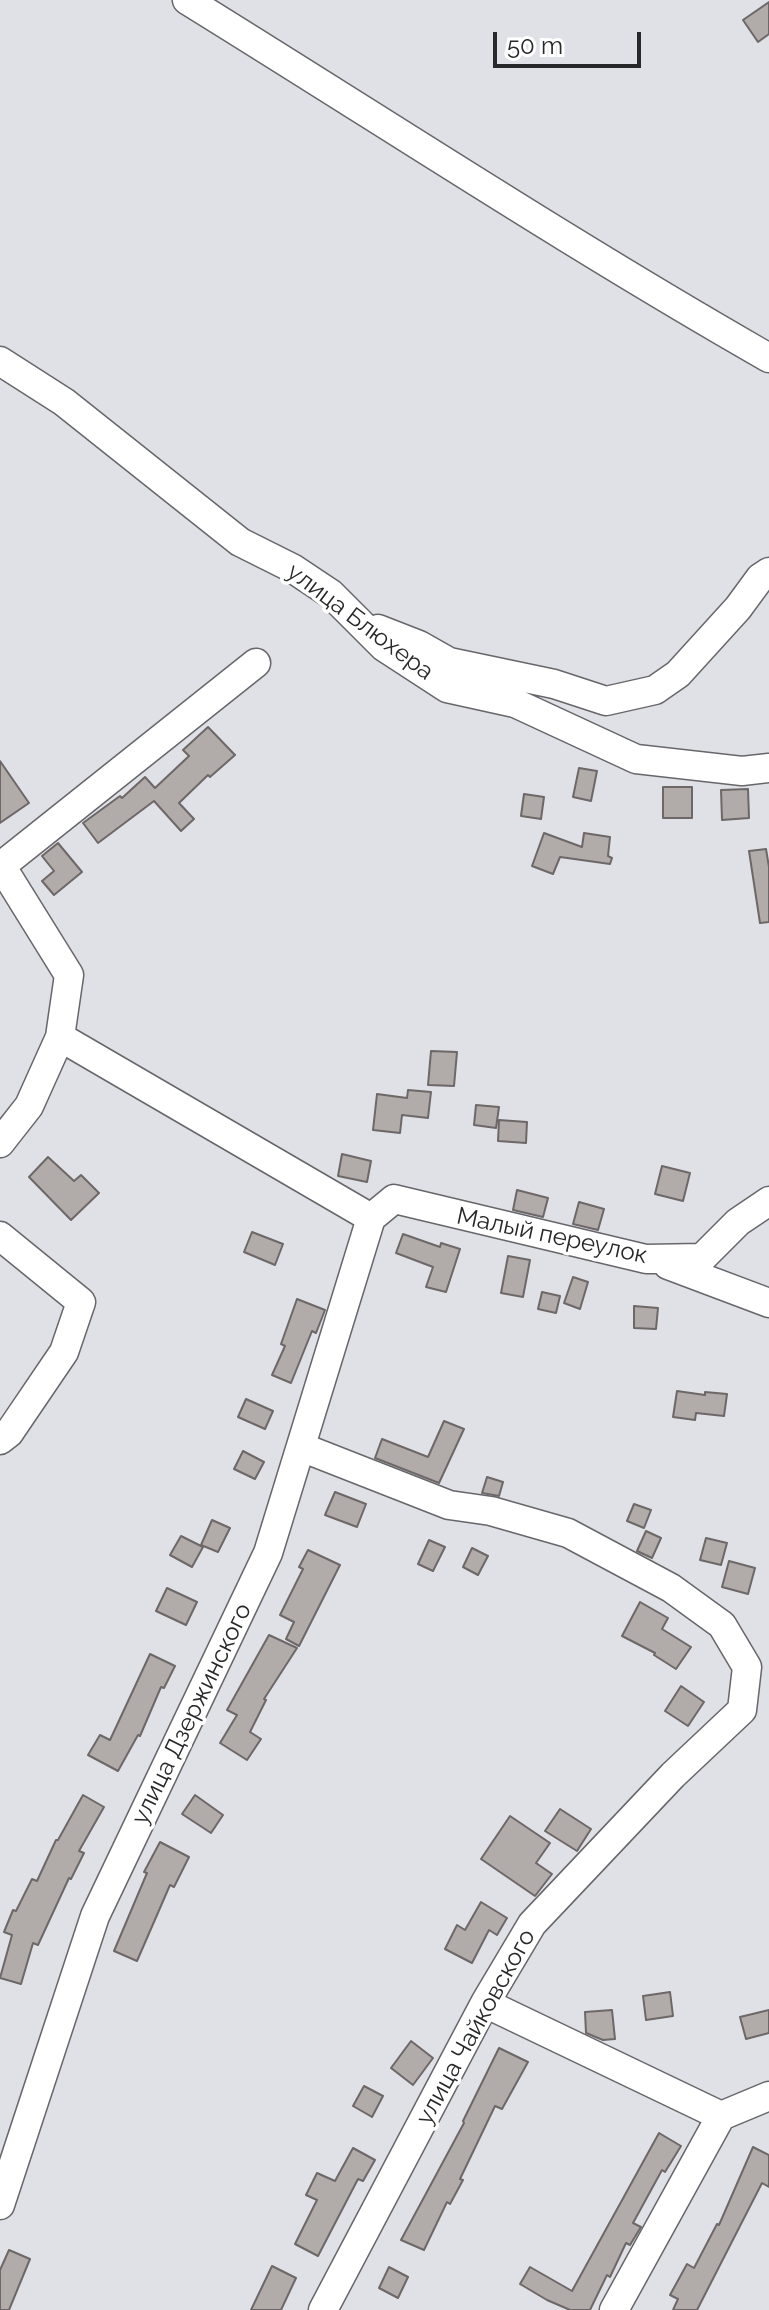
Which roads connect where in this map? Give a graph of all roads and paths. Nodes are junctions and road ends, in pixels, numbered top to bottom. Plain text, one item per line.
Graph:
1 (187, 0) edge
2 (769, 358) edge
3 (0, 361) edge
4 (769, 572) edge
5 (359, 622) junction
6 (256, 663) dead end
7 (769, 768) edge
8 (1, 865) edge
9 (60, 1037) junction
10 (0, 1143) edge
11 (769, 1201) edge
12 (371, 1218) junction
13 (0, 1236) edge
14 (652, 1259) junction
15 (769, 1303) edge
16 (0, 1440) edge
17 (301, 1447) junction
18 (485, 2003) junction
19 (769, 2096) edge
20 (721, 2116) junction
21 (0, 2205) edge
22 (323, 2310) edge
23 (614, 2310) edge

1 - 2 street
3 - 5 street, улица Блюхера
4 - 5 street
5 - 7 street, улица Блюхера
6 - 8 street
8 - 9 street
9 - 10 street
9 - 12 street
11 - 14 street, Малый переулок
12 - 14 street, Малый переулок
12 - 17 street, улица Дзержинского
13 - 16 street
14 - 15 street
17 - 18 street, улица Чайковского
17 - 21 street, улица Дзержинского
18 - 20 street
18 - 22 street, улица Чайковского
19 - 20 street
20 - 23 street

